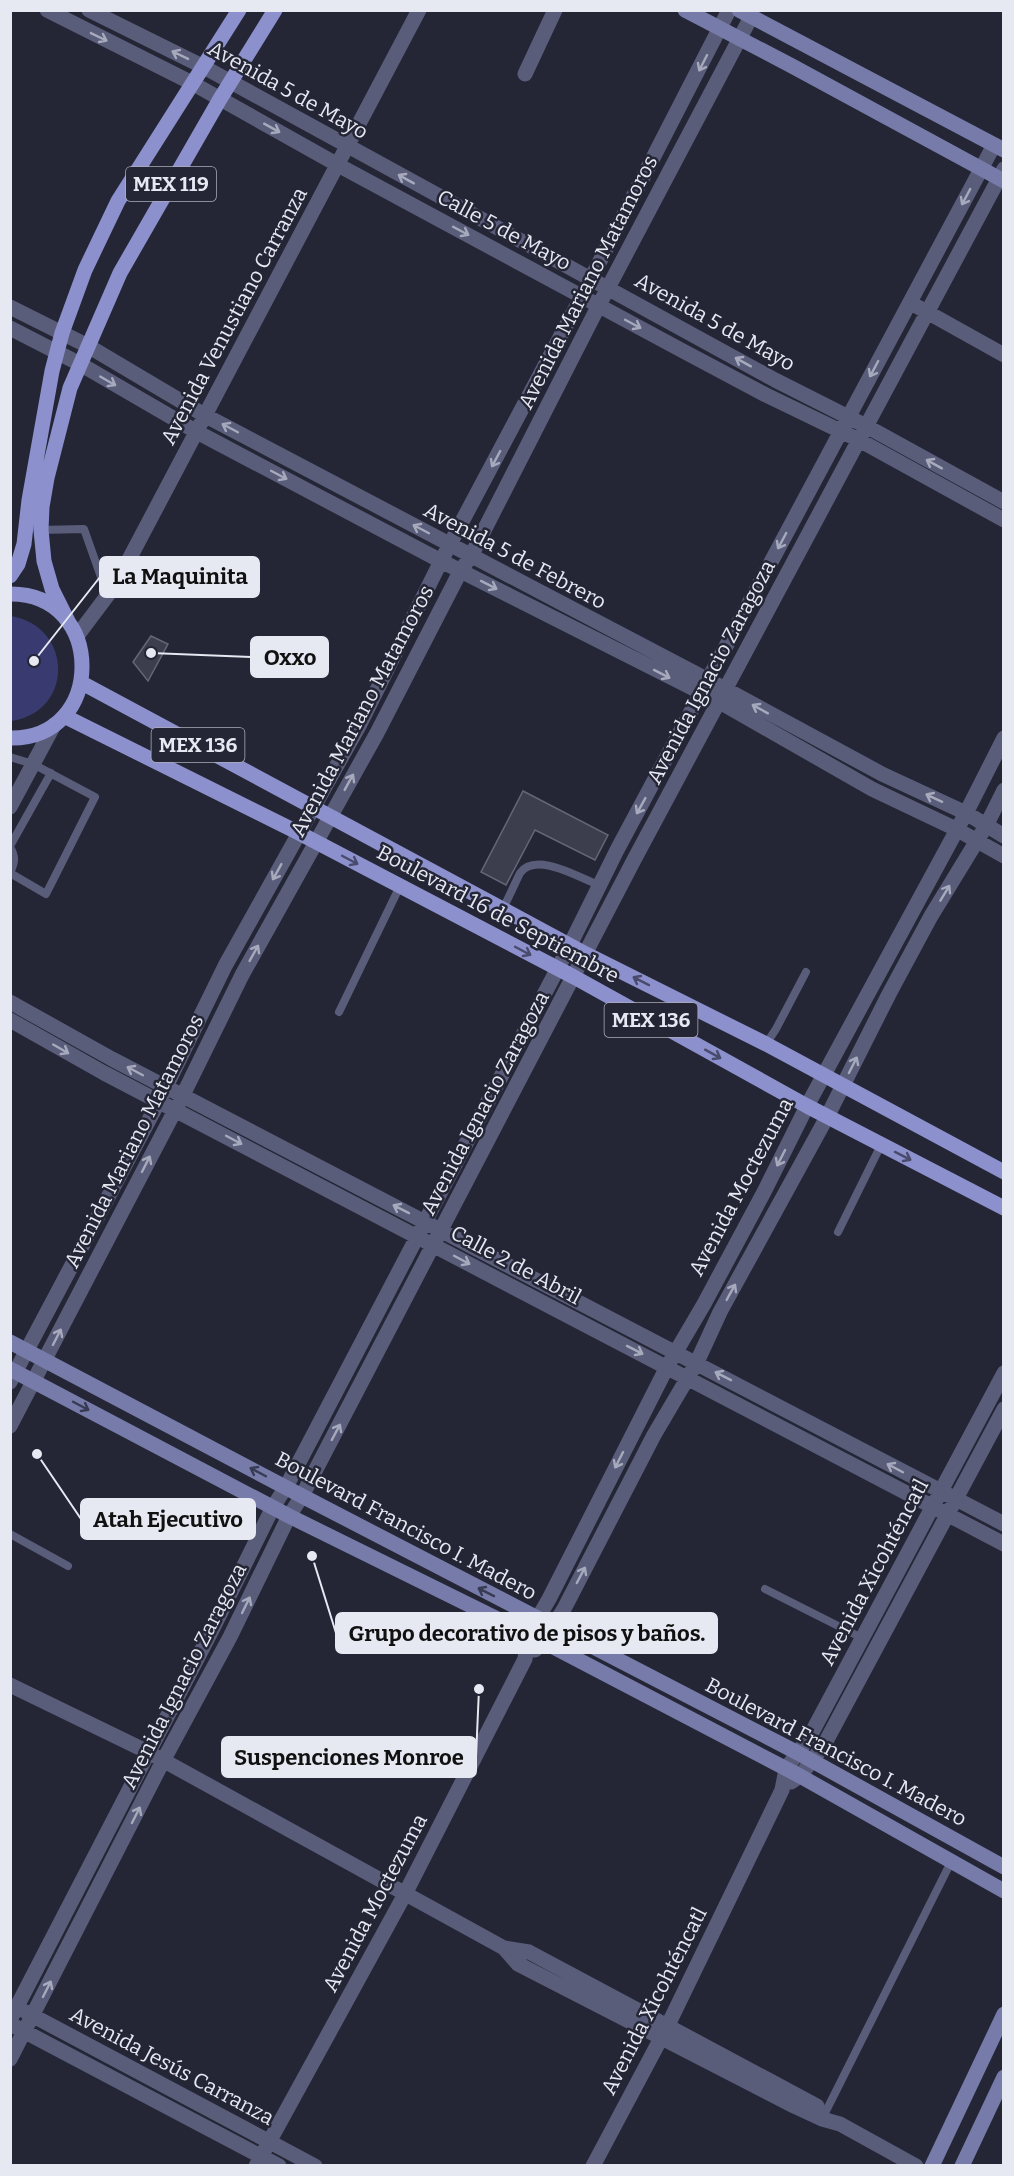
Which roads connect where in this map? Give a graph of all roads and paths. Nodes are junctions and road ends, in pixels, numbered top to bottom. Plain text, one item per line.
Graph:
1 (47, 10) edge
2 (89, 10) edge
3 (239, 10) edge
4 (275, 10) edge
5 (419, 10) edge
6 (555, 10) edge
7 (684, 10) edge
8 (729, 10) edge
9 (63, 14) edge
10 (745, 14) edge
11 (719, 30) junction
12 (738, 39) junction
13 (804, 46) junction
14 (202, 66) junction
15 (792, 66) junction
16 (525, 74) dead end
17 (231, 82) junction
18 (192, 83) junction
19 (220, 99) junction
20 (348, 147) junction
21 (999, 148) edge
22 (653, 159) junction
23 (338, 165) junction
24 (672, 167) junction
25 (981, 170) junction
26 (1002, 176) edge
27 (441, 198) junction
28 (432, 215) junction
29 (520, 241) junction
30 (512, 258) junction
31 (590, 279) junction
32 (608, 288) junction
33 (582, 296) junction
34 (910, 302) junction
35 (599, 305) junction
36 (10, 307) edge
37 (927, 312) junction
38 (10, 328) edge
39 (62, 333) junction
40 (693, 335) junction
41 (87, 346) junction
42 (684, 351) junction
43 (57, 352) junction
44 (1004, 354) edge
45 (80, 364) junction
46 (775, 380) junction
47 (766, 396) junction
48 (206, 416) junction
49 (849, 417) junction
50 (514, 425) junction
51 (866, 426) junction
52 (197, 432) junction
53 (841, 432) junction
54 (533, 435) junction
55 (859, 440) junction
56 (954, 475) junction
57 (332, 482) junction
58 (945, 489) junction
59 (323, 498) junction
60 (1004, 501) edge
61 (1004, 520) edge
62 (33, 530) junction
63 (450, 545) junction
64 (471, 556) junction
65 (441, 561) junction
66 (13, 565) edge
67 (461, 570) junction
68 (10, 594) edge
69 (107, 596) junction
70 (586, 617) junction
71 (68, 621) junction
72 (578, 630) junction
73 (77, 636) junction
74 (82, 683) junction
75 (704, 687) junction
76 (721, 695) junction
77 (59, 720) junction
78 (360, 724) junction
79 (377, 733) junction
80 (808, 736) junction
81 (10, 738) edge
82 (1004, 738) edge
83 (800, 749) junction
84 (10, 757) edge
85 (33, 764) junction
86 (51, 773) junction
87 (882, 774) junction
88 (657, 778) junction
89 (674, 787) junction
90 (872, 789) junction
91 (1004, 790) edge
92 (10, 807) edge
93 (314, 807) junction
94 (966, 813) junction
95 (330, 817) junction
96 (986, 826) junction
97 (956, 829) junction
98 (299, 833) junction
99 (1004, 836) edge
100 (977, 840) junction
101 (316, 842) junction
102 (10, 846) edge
103 (617, 850) junction
104 (1004, 856) edge
105 (635, 858) junction
106 (10, 873) edge
107 (599, 885) junction
108 (400, 886) junction
109 (503, 909) junction
110 (914, 909) junction
111 (931, 916) junction
112 (570, 945) junction
113 (586, 954) junction
114 (225, 966) junction
115 (557, 969) junction
116 (806, 972) dead end
117 (242, 975) junction
118 (574, 977) junction
119 (872, 987) junction
120 (889, 994) junction
121 (12, 1007) edge
122 (339, 1012) dead end
123 (10, 1020) edge
124 (766, 1044) junction
125 (112, 1059) junction
126 (104, 1072) junction
127 (824, 1075) junction
128 (165, 1086) junction
129 (843, 1086) junction
130 (183, 1095) junction
131 (159, 1101) junction
132 (807, 1106) junction
133 (175, 1109) junction
134 (827, 1117) junction
135 (881, 1145) junction
136 (267, 1149) junction
137 (1004, 1172) edge
138 (342, 1179) junction
139 (115, 1182) junction
140 (132, 1192) junction
141 (764, 1192) junction
142 (335, 1193) junction
143 (782, 1202) junction
144 (1004, 1208) edge
145 (424, 1221) junction
146 (442, 1230) junction
147 (838, 1232) dead end
148 (417, 1236) junction
149 (434, 1245) junction
150 (74, 1258) junction
151 (92, 1269) junction
152 (525, 1275) junction
153 (515, 1289) junction
154 (704, 1304) junction
155 (597, 1312) junction
156 (720, 1312) junction
157 (589, 1327) junction
158 (363, 1340) junction
159 (10, 1341) edge
160 (381, 1347) junction
161 (27, 1350) junction
162 (676, 1351) junction
163 (45, 1360) junction
164 (697, 1362) junction
165 (667, 1367) junction
166 (1004, 1373) edge
167 (12, 1374) edge
168 (687, 1378) junction
169 (33, 1381) junction
170 (776, 1403) junction
171 (984, 1409) junction
172 (1001, 1413) edge
173 (765, 1419) junction
174 (637, 1425) junction
175 (10, 1426) edge
176 (654, 1435) junction
177 (851, 1445) junction
178 (843, 1459) junction
179 (286, 1487) junction
180 (940, 1492) junction
181 (302, 1496) junction
182 (955, 1500) junction
183 (273, 1507) junction
184 (932, 1507) junction
185 (947, 1514) junction
186 (290, 1516) junction
187 (1004, 1524) edge
188 (583, 1530) junction
189 (10, 1534) edge
190 (600, 1539) junction
191 (1002, 1539) edge
192 (68, 1566) dead end
193 (891, 1583) junction
194 (765, 1588) dead end
195 (906, 1592) junction
196 (538, 1619) junction
197 (553, 1627) junction
198 (213, 1628) junction
199 (528, 1635) junction
200 (230, 1637) junction
201 (862, 1638) junction
202 (544, 1642) junction
203 (525, 1659) junction
204 (847, 1665) junction
205 (862, 1674) junction
206 (10, 1685) edge
207 (148, 1752) junction
208 (805, 1756) junction
209 (163, 1761) junction
210 (793, 1772) junction
211 (951, 1862) junction
212 (1004, 1867) edge
213 (79, 1887) junction
214 (1004, 1891) edge
215 (405, 1894) junction
216 (95, 1895) junction
217 (504, 1948) junction
218 (13, 2010) edge
219 (1004, 2014) edge
220 (33, 2016) junction
221 (10, 2024) edge
222 (668, 2025) junction
223 (25, 2032) junction
224 (661, 2039) junction
225 (10, 2059) edge
226 (141, 2073) junction
227 (1004, 2077) edge
228 (134, 2089) junction
229 (824, 2115) junction
230 (269, 2141) junction
231 (259, 2161) edge
232 (279, 2166) edge
233 (315, 2166) edge
234 (593, 2166) edge
235 (916, 2166) edge
236 (933, 2166) edge
237 (962, 2166) edge

1 - 9 street, Calle 5 de Mayo
14 -> 2 street, Avenida 5 de Mayo
3 - 14 main road, MEX 119
4 - 17 main road, MEX 119
5 - 20 street, Avenida Venustiano Carranza
6 - 16 street
7 - 11 main road
8 - 11 street, Avenida Mariano Matamoros
9 -> 18 street, Calle 5 de Mayo
10 - 12 street, Avenida Mariano Matamoros
10 - 13 main road
11 - 12 main road
11 -> 22 street, Avenida Mariano Matamoros
12 - 15 main road
12 - 24 street, Avenida Mariano Matamoros
13 - 15 main road
13 - 21 main road
14 - 17 street, Avenida 5 de Mayo
14 - 18 main road, MEX 119
15 - 25 main road
17 - 19 main road, MEX 119
17 - 20 street, Avenida 5 de Mayo
18 - 19 street, Calle 5 de Mayo
18 - 39 main road, MEX 119
19 -> 23 street, Calle 5 de Mayo
19 - 41 main road, MEX 119
20 - 23 street, Avenida Venustiano Carranza
27 -> 20 street, Avenida 5 de Mayo
21 - 25 street, Avenida Ignacio Zaragoza
22 - 24 street
22 - 31 street, Avenida Mariano Matamoros
23 - 28 street, Calle 5 de Mayo
23 - 48 street, Avenida Venustiano Carranza
24 - 32 street, Avenida Mariano Matamoros
25 - 26 main road
25 -> 34 street, Avenida Ignacio Zaragoza
26 - 37 street, Avenida Ignacio Zaragoza
27 - 28 street
27 - 29 street, Avenida 5 de Mayo
28 -> 30 street, Calle 5 de Mayo
29 - 30 street
29 - 31 street, Avenida 5 de Mayo
30 - 33 street, Calle 5 de Mayo
31 - 32 street, Avenida 5 de Mayo
31 - 33 street, Avenida Mariano Matamoros
32 - 35 street, Avenida Mariano Matamoros
32 - 40 street, Avenida 5 de Mayo
33 - 35 street, Calle 5 de Mayo
33 - 50 street, Avenida Mariano Matamoros
34 - 37 street
34 -> 49 street, Avenida Ignacio Zaragoza
35 -> 42 street, Calle 5 de Mayo
35 - 54 street, Avenida Mariano Matamoros
36 - 39 street, Avenida 5 de Febrero
37 - 44 street
37 - 51 street, Avenida Ignacio Zaragoza
38 - 43 street, Avenida 5 de Febrero
39 - 41 street, Avenida 5 de Febrero
39 - 43 main road, MEX 119
40 - 42 street
46 -> 40 street, Avenida 5 de Mayo
41 - 45 main road, MEX 119
41 - 48 street, Avenida 5 de Febrero
42 - 47 street, Calle 5 de Mayo
43 - 45 street, Avenida 5 de Febrero
43 - 62 main road, MEX 119
45 -> 52 street, Avenida 5 de Febrero
45 - 62 main road, MEX 119
46 - 47 street
46 - 49 street, Avenida 5 de Mayo
47 - 53 street, Calle 5 de Mayo
48 - 52 street, Avenida Venustiano Carranza
57 -> 48 street, Avenida 5 de Febrero
49 - 51 street, Avenida 5 de Mayo
49 - 53 street, Avenida Ignacio Zaragoza
50 - 54 street
50 -> 63 street, Avenida Mariano Matamoros
51 - 55 street, Avenida Ignacio Zaragoza
56 -> 51 street, Avenida 5 de Mayo
52 -> 59 street, Avenida 5 de Febrero
52 - 69 street, Avenida Venustiano Carranza
53 - 55 street, Calle 5 de Mayo
53 -> 75 street, Avenida Ignacio Zaragoza
54 - 64 street, Avenida Mariano Matamoros
55 - 58 street, Calle 5 de Mayo
55 - 76 street, Avenida Ignacio Zaragoza
56 - 58 street
56 - 60 street, Avenida 5 de Mayo
57 - 59 street
63 -> 57 street, Avenida 5 de Febrero
58 - 61 street, Calle 5 de Mayo
59 - 65 street, Avenida 5 de Febrero
62 - 66 main road, MEX 119
62 - 69 lane
62 - 71 main road, MEX 119
63 - 64 street, Avenida 5 de Febrero
63 - 65 street, Avenida Mariano Matamoros
64 - 67 street, Avenida Mariano Matamoros
64 - 70 street, Avenida 5 de Febrero
65 - 67 street, Avenida 5 de Febrero
65 - 78 street, Avenida Mariano Matamoros
67 -> 72 street, Avenida 5 de Febrero
67 - 79 street, Avenida Mariano Matamoros
68 - 71 main road
69 - 73 street, Avenida Venustiano Carranza
70 - 72 street
70 - 75 street, Avenida 5 de Febrero
71 - 73 main road
72 -> 75 street, Avenida 5 de Febrero
73 - 74 main road
74 - 77 main road
74 - 93 main road, Boulevard 16 de Septiembre / MEX 136
75 - 76 street, Avenida 5 de Febrero
75 - 88 street, Avenida Ignacio Zaragoza
80 -> 76 street, Avenida 5 de Febrero
76 - 83 street, Avenida 5 de Febrero
76 - 89 street, Avenida Ignacio Zaragoza
77 - 81 main road
77 - 85 street
77 - 98 main road, Boulevard 16 de Septiembre / MEX 136
78 - 79 street
78 - 93 street, Avenida Mariano Matamoros
95 -> 79 street, Avenida Mariano Matamoros
80 - 83 street
80 - 87 street, Avenida 5 de Febrero
82 - 94 street, Avenida Moctezuma
83 - 90 street, Avenida 5 de Febrero
84 - 85 lane
85 - 86 lane
85 - 92 street
86 - 102 lane
86 - 106 lane
87 - 90 street
94 -> 87 street, Avenida 5 de Febrero
88 - 89 street
88 -> 103 street, Avenida Ignacio Zaragoza
89 - 105 street, Avenida Ignacio Zaragoza
90 - 97 street, Avenida 5 de Febrero
91 - 96 street, Avenida Moctezuma
93 - 95 main road, Boulevard 16 de Septiembre / MEX 136
93 - 98 street, Avenida Mariano Matamoros
94 - 96 street, Avenida 5 de Febrero
94 - 97 street, Avenida Moctezuma
95 - 101 street, Avenida Mariano Matamoros
95 - 109 main road, Boulevard 16 de Septiembre / MEX 136
96 - 99 street, Avenida 5 de Febrero
96 - 100 street, Avenida Moctezuma
97 - 100 street, Avenida 5 de Febrero
97 - 110 street, Avenida Moctezuma
98 - 101 main road, Boulevard 16 de Septiembre / MEX 136
98 -> 114 street, Avenida Mariano Matamoros
100 - 104 street, Avenida 5 de Febrero
111 -> 100 street, Avenida Moctezuma
101 -> 108 main road, Boulevard 16 de Septiembre / MEX 136
117 -> 101 street, Avenida Mariano Matamoros
102 - 106 lane
103 - 105 street
103 - 107 street, Avenida Ignacio Zaragoza
105 - 113 street, Avenida Ignacio Zaragoza
107 - 109 lane
107 - 112 street, Avenida Ignacio Zaragoza
108 -> 115 main road, Boulevard 16 de Septiembre / MEX 136
108 - 122 lane
109 - 112 main road, Boulevard 16 de Septiembre / MEX 136
110 - 111 street
110 - 119 street, Avenida Moctezuma
111 - 120 street, Avenida Moctezuma
112 - 113 main road, Boulevard 16 de Septiembre / MEX 136
112 - 115 street, Avenida Ignacio Zaragoza
113 - 118 street, Avenida Ignacio Zaragoza
124 -> 113 main road, Boulevard 16 de Septiembre / MEX 136
114 - 117 street
114 - 128 street, Avenida Mariano Matamoros
115 - 118 main road, Boulevard 16 de Septiembre / MEX 136
115 - 145 street, Avenida Ignacio Zaragoza
116 - 124 lane
117 - 130 street, Avenida Mariano Matamoros
118 -> 132 main road, Boulevard 16 de Septiembre / MEX 136
118 - 146 street, Avenida Ignacio Zaragoza
119 - 120 street
119 - 127 street, Avenida Moctezuma
129 -> 120 street, Avenida Moctezuma
121 - 125 street, Calle 2 de Abril
123 -> 126 street, Calle 2 de Abril
124 - 127 main road, Boulevard 16 de Septiembre / MEX 136
125 - 126 street
128 -> 125 street, Calle 2 de Abril
126 - 131 street, Calle 2 de Abril
127 - 129 main road, Boulevard 16 de Septiembre / MEX 136
127 - 132 street, Avenida Moctezuma
128 - 130 street, Calle 2 de Abril
128 - 131 street, Avenida Mariano Matamoros
129 - 134 street, Avenida Moctezuma
129 - 137 main road, Boulevard 16 de Septiembre / MEX 136
130 - 133 street, Avenida Mariano Matamoros
130 - 136 street, Calle 2 de Abril
131 - 133 street, Calle 2 de Abril
131 - 139 street, Avenida Mariano Matamoros
132 - 134 main road, Boulevard 16 de Septiembre / MEX 136
132 -> 141 street, Avenida Moctezuma
133 -> 136 street, Calle 2 de Abril
140 -> 133 street, Avenida Mariano Matamoros
134 - 135 main road, Boulevard 16 de Septiembre / MEX 136
134 - 143 street, Avenida Moctezuma
135 -> 144 main road, Boulevard 16 de Septiembre / MEX 136
135 - 147 lane
136 - 138 street, Calle 2 de Abril
136 - 142 street, Calle 2 de Abril
138 - 142 street
145 -> 138 street, Calle 2 de Abril
139 - 140 street
139 - 150 street, Avenida Mariano Matamoros
140 - 151 street, Avenida Mariano Matamoros
141 - 143 street
141 - 154 street, Avenida Moctezuma
142 - 148 street, Calle 2 de Abril
156 -> 143 street, Avenida Moctezuma
145 - 146 street, Calle 2 de Abril
145 - 148 street, Avenida Ignacio Zaragoza
146 - 149 street, Avenida Ignacio Zaragoza
146 - 152 street, Calle 2 de Abril
148 - 149 street, Calle 2 de Abril
148 - 158 street, Avenida Ignacio Zaragoza
149 -> 153 street, Calle 2 de Abril
149 - 160 street, Avenida Ignacio Zaragoza
150 - 151 street
150 - 161 street, Avenida Mariano Matamoros
163 -> 151 street, Avenida Mariano Matamoros
152 - 153 street
152 - 155 street, Calle 2 de Abril
153 - 157 street, Calle 2 de Abril
154 - 156 street
154 - 162 street, Avenida Moctezuma
155 - 157 street
155 - 162 street, Calle 2 de Abril
156 - 164 street, Avenida Moctezuma
157 -> 165 street, Calle 2 de Abril
158 - 160 street
158 - 179 street, Avenida Ignacio Zaragoza
159 - 161 main road, Boulevard Francisco I. Madero
181 -> 160 street, Avenida Ignacio Zaragoza
161 - 163 main road, Boulevard Francisco I. Madero
161 - 167 street, Avenida Mariano Matamoros
162 - 164 street, Calle 2 de Abril
162 - 165 street, Avenida Moctezuma
163 - 169 street, Avenida Mariano Matamoros
179 -> 163 main road, Boulevard Francisco I. Madero
164 - 168 street, Avenida Moctezuma
170 -> 164 street, Calle 2 de Abril
165 - 168 street, Calle 2 de Abril
165 - 174 street, Avenida Moctezuma
166 - 171 street, Avenida Xicohténcatl
167 - 169 main road, Boulevard Francisco I. Madero
168 - 173 street, Calle 2 de Abril
168 - 176 street, Avenida Moctezuma
169 - 175 street, Avenida Mariano Matamoros
169 -> 183 main road, Boulevard Francisco I. Madero
170 - 173 street
170 - 177 street, Calle 2 de Abril
171 - 172 street
171 - 180 street, Avenida Xicohténcatl
172 - 182 street, Avenida Xicohténcatl
173 - 178 street, Calle 2 de Abril
174 - 176 street
174 -> 188 street, Avenida Moctezuma
176 - 190 street, Avenida Moctezuma
177 - 178 street
180 -> 177 street, Calle 2 de Abril
178 - 184 street, Calle 2 de Abril
179 - 181 main road, Boulevard Francisco I. Madero
179 - 183 street, Avenida Ignacio Zaragoza
180 - 182 street, Calle 2 de Abril
180 - 184 street, Avenida Xicohténcatl
181 - 186 street, Avenida Ignacio Zaragoza
196 -> 181 main road, Boulevard Francisco I. Madero
182 - 185 street, Avenida Xicohténcatl
182 - 187 street, Calle 2 de Abril
183 - 186 main road, Boulevard Francisco I. Madero
183 - 198 street, Avenida Ignacio Zaragoza
184 - 185 street, Calle 2 de Abril
184 - 193 street, Avenida Xicohténcatl
185 - 191 street, Calle 2 de Abril
185 - 195 street, Avenida Xicohténcatl
186 - 199 main road, Boulevard Francisco I. Madero
200 -> 186 street, Avenida Ignacio Zaragoza
188 - 190 street
188 - 196 street, Avenida Moctezuma
189 - 192 lane
197 -> 190 street, Avenida Moctezuma
193 - 195 street
193 - 201 street, Avenida Xicohténcatl
194 - 201 lane
195 - 205 street, Avenida Xicohténcatl
196 - 197 main road, Boulevard Francisco I. Madero
196 - 199 street, Avenida Moctezuma
197 - 202 street, Avenida Moctezuma
197 - 208 main road, Boulevard Francisco I. Madero
198 - 200 street
198 - 207 street, Avenida Ignacio Zaragoza
199 - 202 main road, Boulevard Francisco I. Madero
199 - 203 street, Avenida Moctezuma
200 - 209 street, Avenida Ignacio Zaragoza
201 - 204 street, Avenida Xicohténcatl
202 - 203 street, Avenida Moctezuma
202 - 210 main road, Boulevard Francisco I. Madero
203 - 215 street, Avenida Moctezuma
204 - 205 street
204 - 208 street, Avenida Xicohténcatl
205 - 208 street, Avenida Xicohténcatl
206 - 207 street
207 - 209 street
207 - 213 street, Avenida Ignacio Zaragoza
208 - 210 street, Avenida Xicohténcatl
208 - 212 main road, Boulevard Francisco I. Madero
209 - 215 street
216 -> 209 street, Avenida Ignacio Zaragoza
210 - 211 main road, Boulevard Francisco I. Madero
210 - 222 street, Avenida Xicohténcatl
211 - 214 main road, Boulevard Francisco I. Madero
211 - 229 lane
213 - 216 street
213 - 218 street, Avenida Ignacio Zaragoza
215 - 217 street
215 - 230 street, Avenida Moctezuma
220 -> 216 street, Avenida Ignacio Zaragoza
217 - 222 street
217 - 224 street
218 - 220 street, Avenida Jesús Carranza
219 - 236 main road
220 - 223 street, Avenida Ignacio Zaragoza
220 - 226 street, Avenida Jesús Carranza
221 - 223 street, Avenida Jesús Carranza
222 - 224 street, Avenida Xicohténcatl
222 - 229 street
223 - 225 street, Avenida Ignacio Zaragoza
223 - 228 street, Avenida Jesús Carranza
224 - 229 street
224 - 234 street, Avenida Xicohténcatl
226 - 228 street
226 - 230 street, Avenida Jesús Carranza
227 - 237 main road
228 - 231 street, Avenida Jesús Carranza
229 - 235 street
230 - 231 street, Avenida Moctezuma
230 - 233 street, Avenida Jesús Carranza
231 - 232 street, Avenida Jesús Carranza

